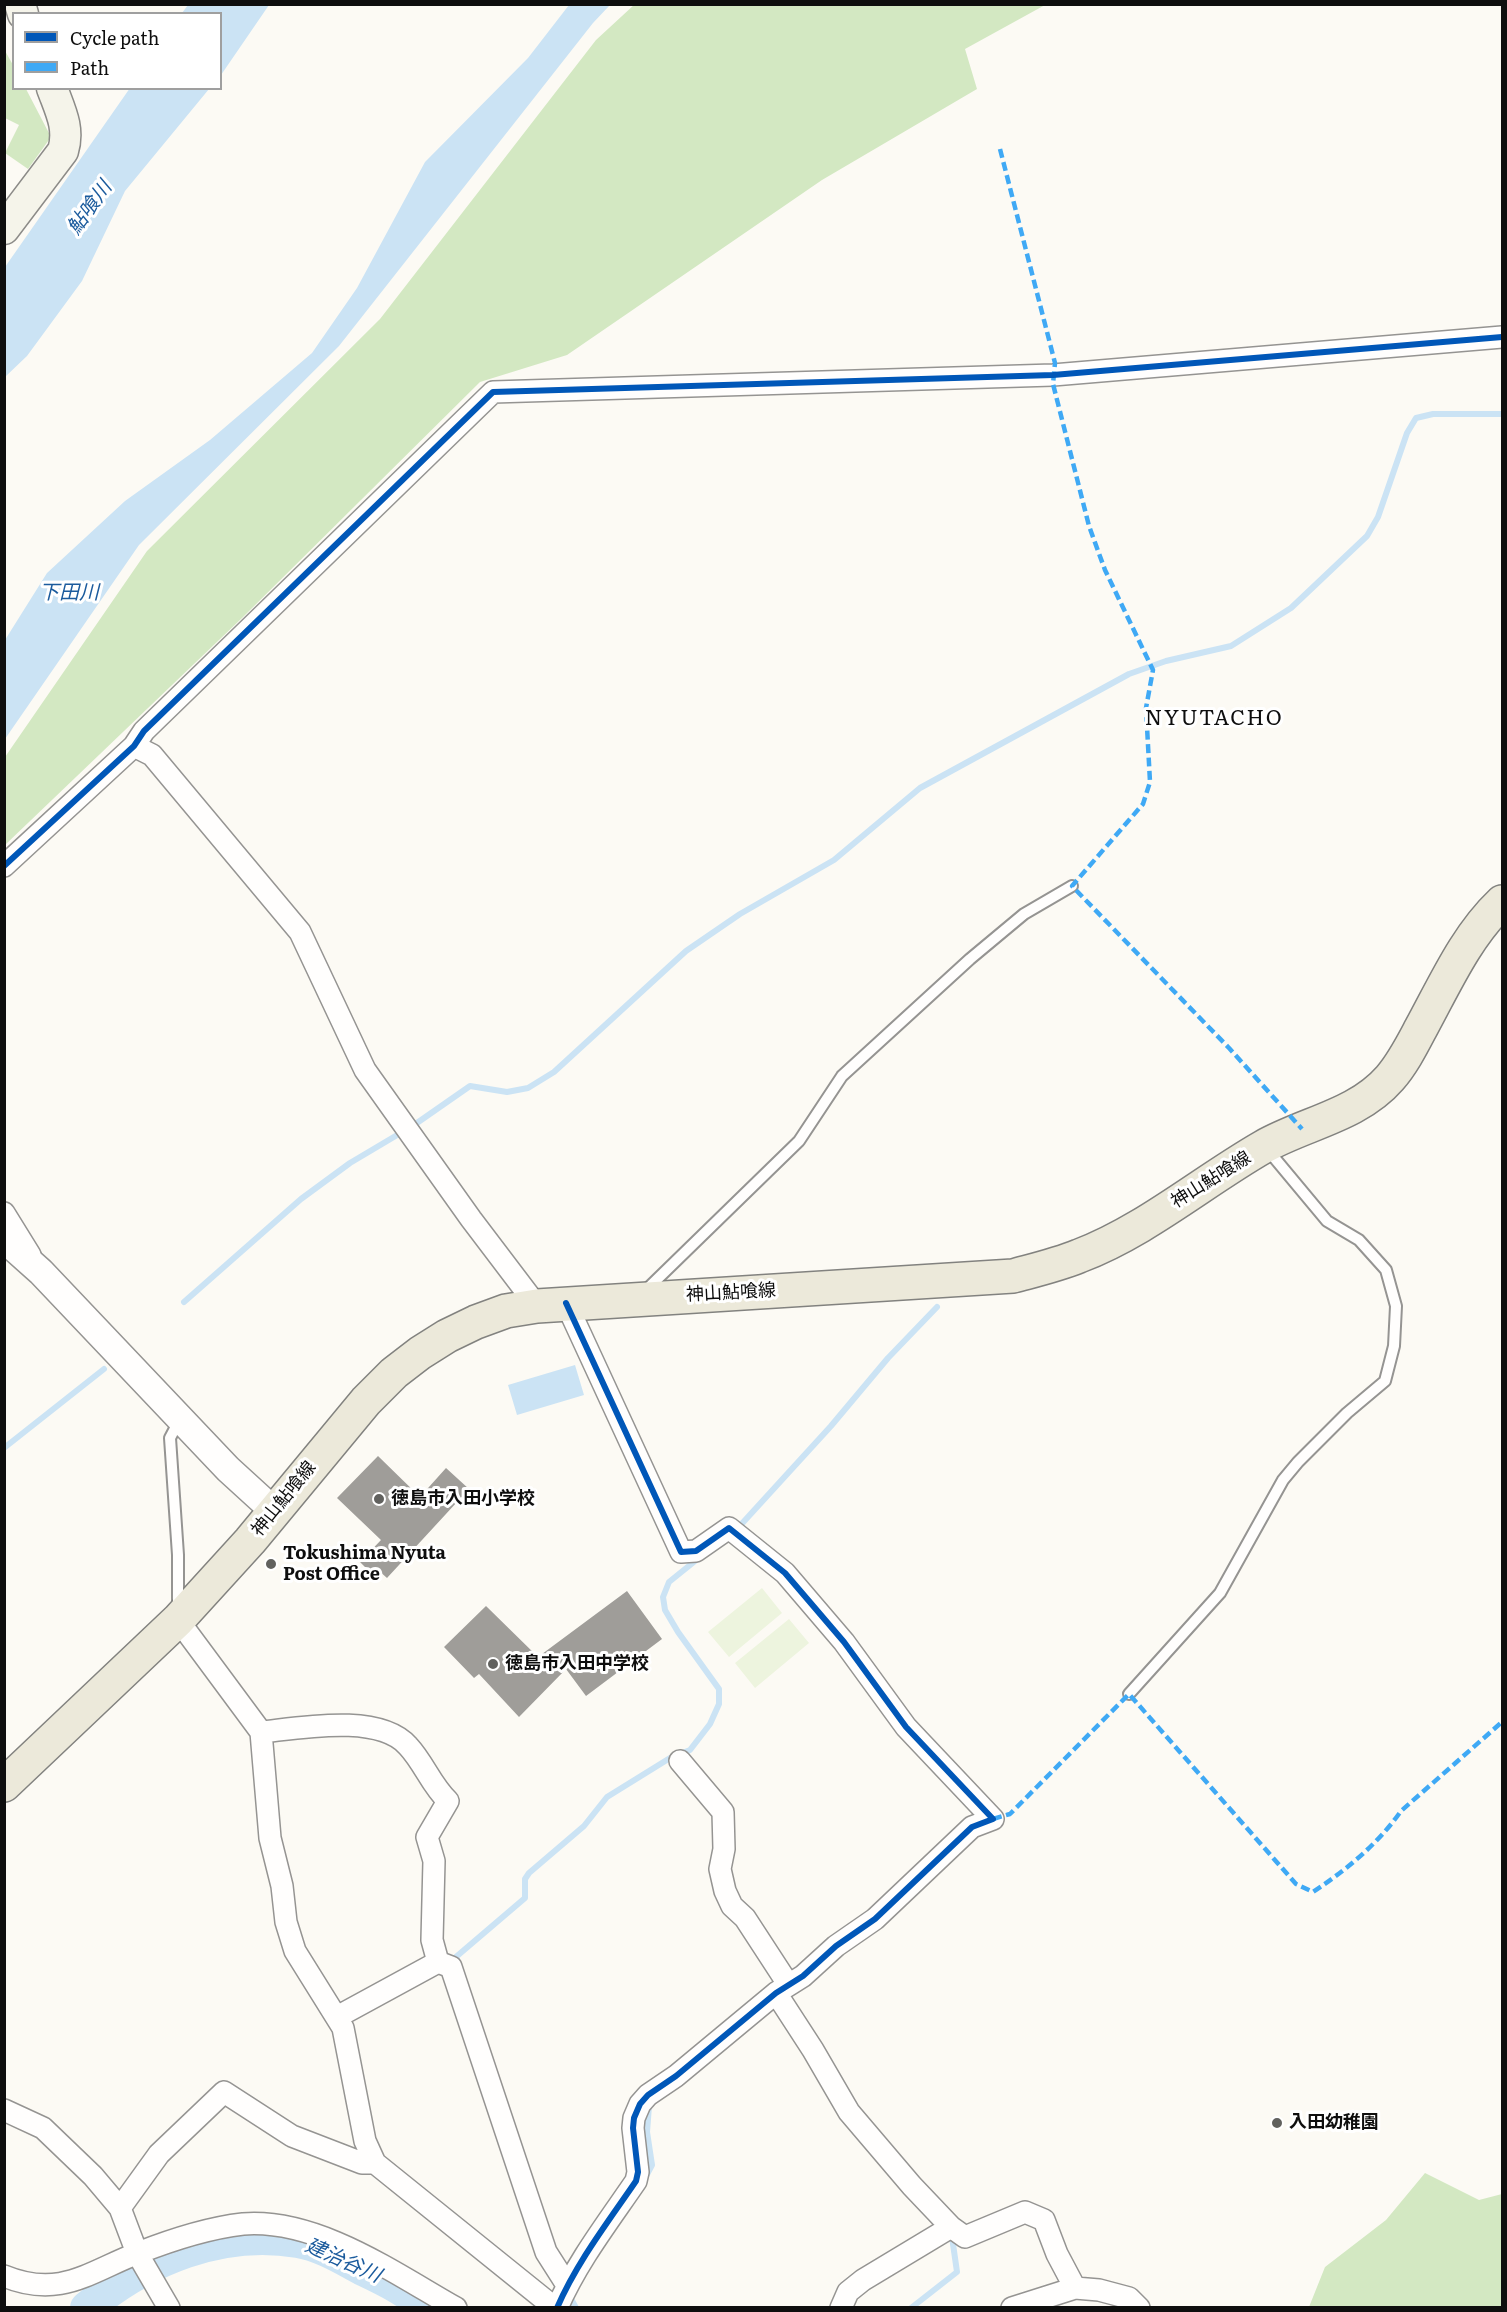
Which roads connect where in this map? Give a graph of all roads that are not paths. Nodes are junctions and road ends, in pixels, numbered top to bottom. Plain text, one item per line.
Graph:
1 (53, 90) edge
2 (4, 229) edge
3 (1503, 337) edge
4 (134, 746) junction
5 (5, 867) edge
6 (1072, 886) dead end
7 (1503, 902) edge
8 (1264, 1146) junction
9 (4, 1213) edge
10 (4, 1239) edge
11 (40, 1271) junction
12 (637, 1298) junction
13 (552, 1304) junction
14 (180, 1418) junction
15 (274, 1511) junction
16 (178, 1620) junction
17 (1129, 1694) dead end
18 (261, 1732) junction
19 (680, 1761) dead end
20 (4, 1785) edge
21 (444, 1964) junction
22 (782, 1995) junction
23 (337, 2017) junction
24 (4, 2110) edge
25 (375, 2163) junction
26 (120, 2208) junction
27 (951, 2227) junction
28 (143, 2264) junction
29 (4, 2276) edge
30 (567, 2285) junction
31 (1075, 2288) junction
32 (170, 2307) edge
33 (456, 2307) edge
34 (556, 2307) edge
35 (841, 2307) edge
36 (1011, 2307) edge
37 (1139, 2307) edge

1 - 2 main road
3 - 4 street
4 - 5 street
4 - 13 street
6 - 12 lane
7 - 8 main road, 神山鮎喰線
8 - 12 main road, 神山鮎喰線
8 - 17 lane
9 - 11 street
10 - 11 street
11 - 14 street
12 - 13 main road, 神山鮎喰線
13 - 15 main road, 神山鮎喰線
13 - 22 street
14 - 15 street
14 - 16 lane
15 - 16 main road, 神山鮎喰線
16 - 18 street
16 - 20 main road, 神山鮎喰線
18 - 21 street
18 - 23 street
19 - 22 street
21 - 23 street
21 - 30 street
22 - 27 street
22 - 30 street
23 - 25 street
24 - 26 street
25 - 26 street
25 - 34 street
26 - 28 street
27 - 31 street
27 - 35 street
28 - 29 street
28 - 32 street
28 - 33 street
30 - 34 street
31 - 36 street
31 - 37 street

